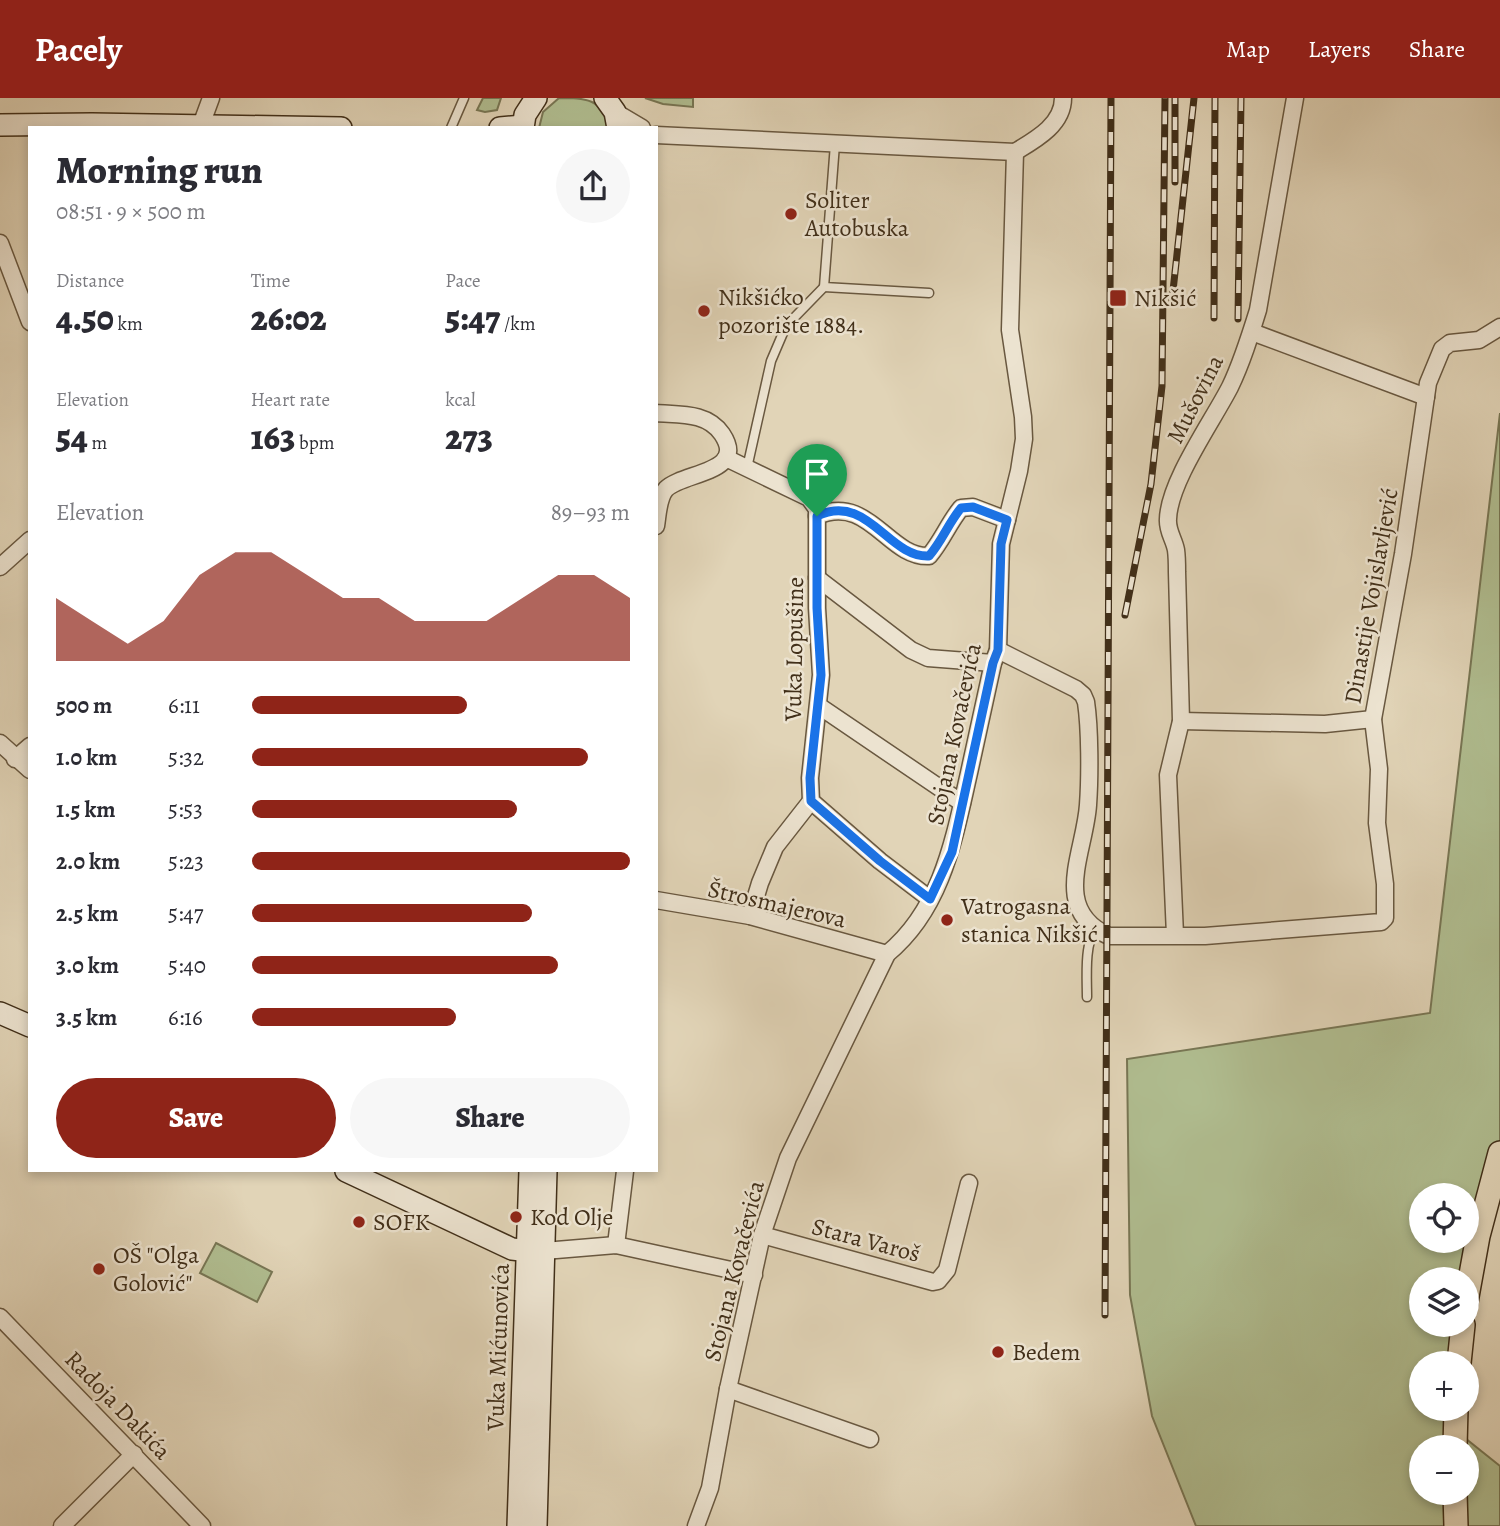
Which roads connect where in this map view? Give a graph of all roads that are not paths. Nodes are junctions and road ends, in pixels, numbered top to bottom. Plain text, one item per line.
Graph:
1 (211, 98) edge
2 (464, 98) edge
3 (536, 98) edge
4 (1063, 98) edge
5 (1295, 98) edge
6 (613, 113) edge
7 (0, 125) edge
8 (100, 126) edge
9 (200, 126) edge
10 (452, 126) edge
11 (523, 126) edge
12 (638, 126) edge
13 (658, 135) edge
14 (835, 144) junction
15 (1015, 152) junction
16 (0, 243) edge
17 (824, 287) junction
18 (929, 293) dead end
19 (28, 317) edge
20 (1500, 327) edge
21 (1251, 332) junction
22 (1426, 397) junction
23 (658, 413) edge
24 (726, 458) junction
25 (747, 468) junction
26 (658, 515) edge
27 (817, 516) junction
28 (1007, 520) junction
29 (28, 542) edge
30 (0, 567) edge
31 (817, 578) junction
32 (995, 657) junction
33 (819, 706) junction
34 (1373, 719) junction
35 (1181, 721) junction
36 (0, 743) edge
37 (28, 748) edge
38 (15, 759) junction
39 (28, 769) edge
40 (811, 801) junction
41 (962, 803) junction
42 (930, 899) junction
43 (658, 900) edge
44 (751, 916) junction
45 (1096, 930) junction
46 (1175, 935) junction
47 (887, 954) junction
48 (1087, 997) dead end
49 (0, 1013) edge
50 (28, 1025) edge
51 (1500, 1153) edge
52 (348, 1172) edge
53 (530, 1172) edge
54 (546, 1172) edge
55 (625, 1172) edge
56 (969, 1183) dead end
57 (762, 1235) junction
58 (616, 1245) junction
59 (536, 1252) junction
60 (1473, 1267) edge
61 (754, 1275) junction
62 (0, 1317) edge
63 (728, 1389) junction
64 (870, 1439) dead end
65 (134, 1454) junction
66 (1455, 1505) edge
67 (62, 1526) edge
68 (202, 1526) edge
69 (518, 1526) edge
70 (536, 1526) edge
71 (696, 1526) edge
72 (1456, 1526) edge

1 - 9 street
2 - 10 lane
3 - 11 main road
4 - 15 street
5 - 21 street, Mušovina
6 - 12 street
7 - 8 main road
13 - 14 street
14 - 15 street
14 - 17 lane
15 - 28 street, Stojana Kovačevića
16 - 19 street
17 - 18 lane
17 - 25 lane
20 - 22 street, Dinastije Vojislavljević
21 - 22 street
21 - 35 street, Mušovina
22 - 34 street, Dinastije Vojislavljević
23 - 24 street
24 - 25 street
24 - 26 street
25 - 27 street
27 - 28 street
27 - 31 street, Vuka Lopušine
28 - 32 street, Stojana Kovačevića
29 - 30 street
31 - 32 street
31 - 33 street, Vuka Lopušine
32 - 41 street, Stojana Kovačevića
32 - 45 street
33 - 40 street, Vuka Lopušine
33 - 41 street
34 - 35 street, Dinastije Vojislavljević
34 - 46 street
35 - 46 street
36 - 38 street
37 - 38 street
38 - 39 street
40 - 42 street
40 - 44 street
41 - 42 street, Stojana Kovačevića
42 - 47 street, Stojana Kovačevića
43 - 44 street, Štrosmajerova
44 - 47 street, Štrosmajerova
45 - 46 street
45 - 48 lane
47 - 57 street, Stojana Kovačevića
49 - 50 main road
51 - 60 main road
52 - 59 main road
53 - 59 main road, Vuka Mićunovića
54 - 59 main road, Vuka Mićunovića
55 - 58 street
56 - 57 street, Stara Varoš
57 - 61 street, Stojana Kovačevića
58 - 59 street
58 - 61 street
59 - 69 main road, Vuka Mićunovića
59 - 70 main road, Vuka Mićunovića
61 - 63 street, Stojana Kovačevića
62 - 65 street, Radoja Dakića
63 - 64 street
63 - 71 street, Stojana Kovačevića
65 - 67 street
65 - 68 street, Radoja Dakića
66 - 72 main road

